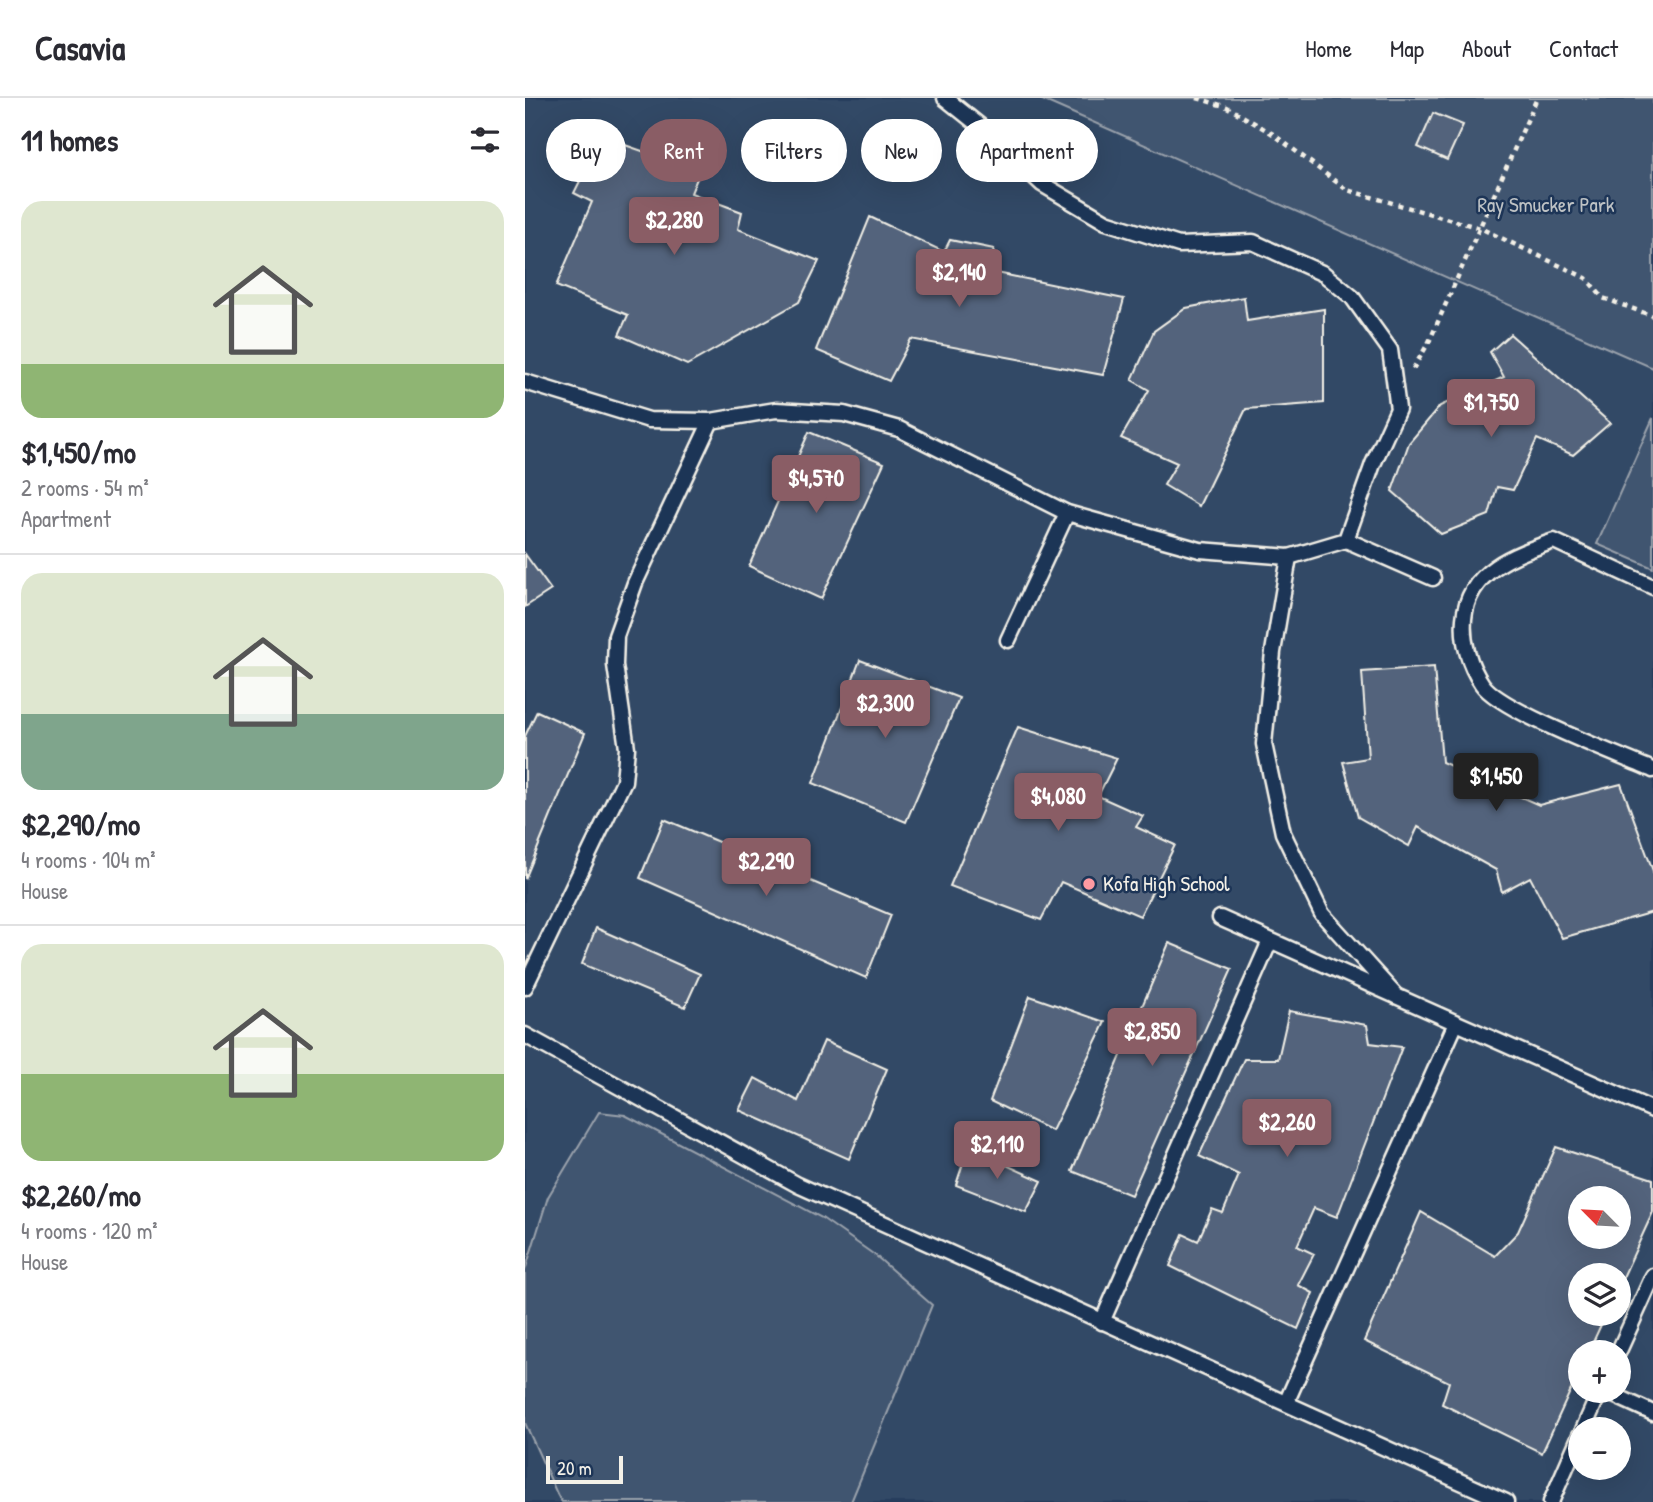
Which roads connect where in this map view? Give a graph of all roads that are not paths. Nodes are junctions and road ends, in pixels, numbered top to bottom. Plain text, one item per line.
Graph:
1 (945, 98) edge
2 (525, 382) edge
3 (711, 421) junction
4 (1067, 513) junction
5 (1346, 540) junction
6 (1289, 557) junction
7 (1433, 578) dead end
8 (1653, 587) edge
9 (1009, 640) dead end
10 (1653, 770) edge
11 (1220, 918) dead end
12 (1271, 941) junction
13 (525, 987) edge
14 (1396, 996) junction
15 (1456, 1023) junction
16 (525, 1035) edge
17 (1653, 1110) edge
18 (1653, 1276) edge
19 (1102, 1322) junction
20 (1624, 1340) edge
21 (1286, 1403) junction
22 (1630, 1403) edge
23 (1653, 1413) edge
24 (1568, 1463) edge
25 (1506, 1502) edge
26 (1551, 1502) edge

1 - 5 lane
2 - 3 lane
3 - 4 lane
3 - 13 lane
4 - 6 lane
4 - 9 lane
5 - 6 lane
5 - 7 lane
6 - 14 lane
8 - 10 lane
11 - 12 lane
12 - 14 lane
12 - 19 lane
14 - 15 lane
15 - 17 lane
15 - 21 lane
16 - 19 lane
18 - 20 lane
19 - 21 lane
21 - 25 lane
22 - 23 lane
24 - 26 lane

